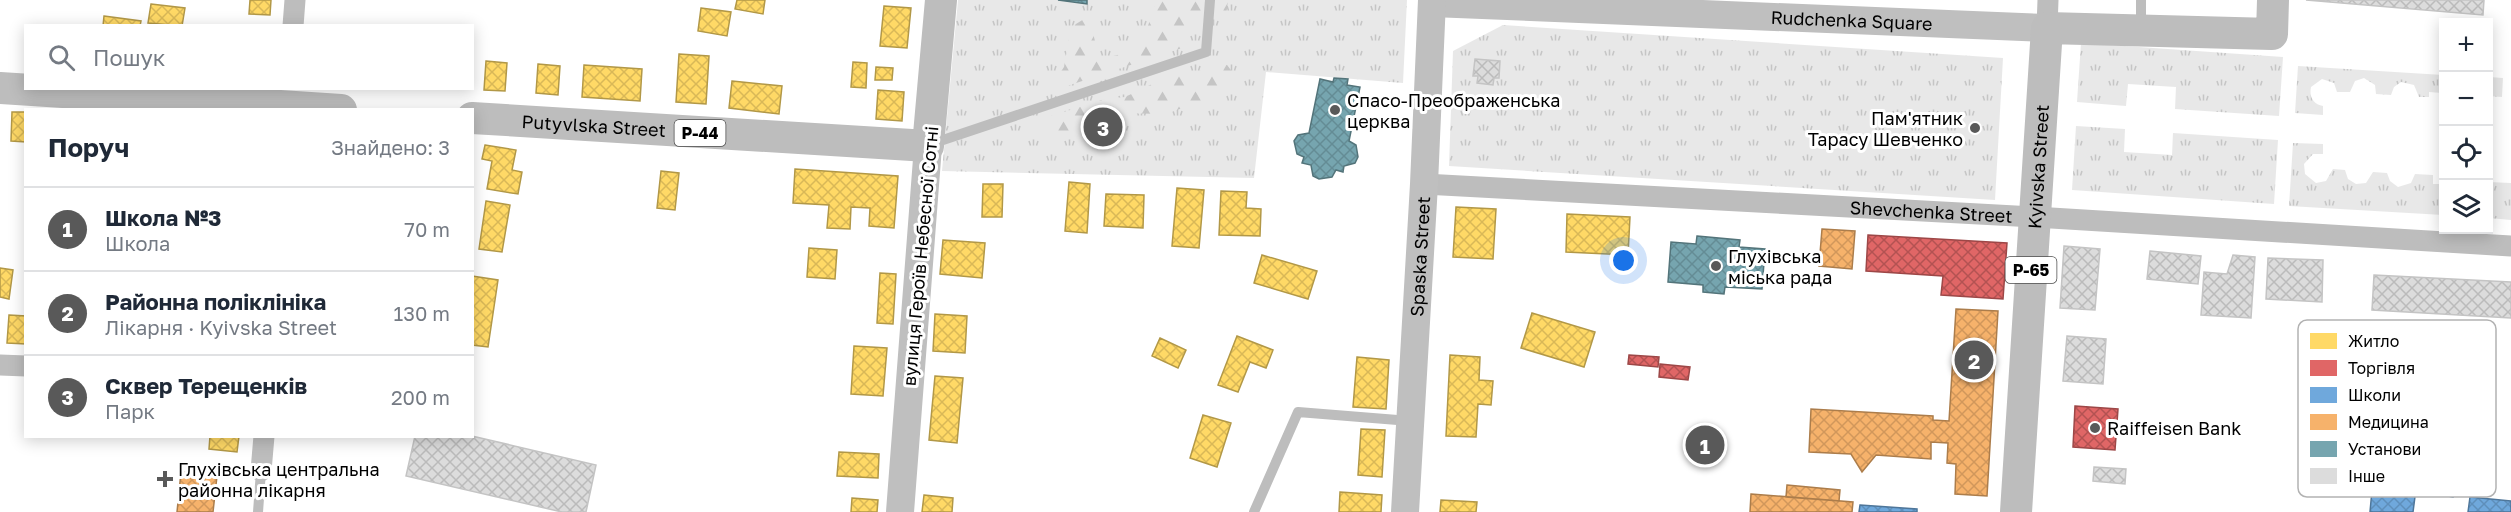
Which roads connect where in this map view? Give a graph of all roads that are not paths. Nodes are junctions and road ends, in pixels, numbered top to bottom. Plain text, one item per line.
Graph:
1 (295, 0) edge
2 (941, 0) edge
3 (1210, 0) edge
4 (2273, 0) edge
5 (1432, 2) edge
6 (2048, 14) edge
7 (2141, 15) edge
8 (293, 24) edge
9 (0, 88) edge
10 (24, 89) edge
11 (44, 90) edge
12 (288, 101) edge
13 (329, 108) edge
14 (474, 118) edge
15 (928, 146) junction
16 (1424, 184) junction
17 (2035, 217) junction
18 (2511, 246) edge
19 (0, 365) edge
20 (24, 366) edge
21 (1411, 422) junction
22 (264, 438) edge
23 (261, 471) joint
24 (258, 512) edge
25 (900, 512) edge
26 (1254, 512) edge
27 (1406, 512) edge
28 (2016, 512) edge

1 - 8 street
2 - 15 main road, вулиця Героїв Небесної Сотні
3 - 15 lane
4 - 7 main road, Rudchenka Square
5 - 6 street, Rudchenka Square
5 - 16 street, Spaska Street
6 - 7 main road, Rudchenka Square
6 - 17 main road, Kyivska Street / Р-65
9 - 10 main road
11 - 12 main road
12 - 13 main road
14 - 15 main road, Putyvlska Street / Р-44
15 - 25 street, вулиця Героїв Небесної Сотні
16 - 17 street, Shevchenka Street
16 - 21 street, Spaska Street
17 - 18 street, Shevchenka Street
17 - 28 main road, Kyivska Street / Р-65
19 - 20 street
21 - 26 lane
21 - 27 street, Spaska Street
22 - 23 street
23 - 24 lane

